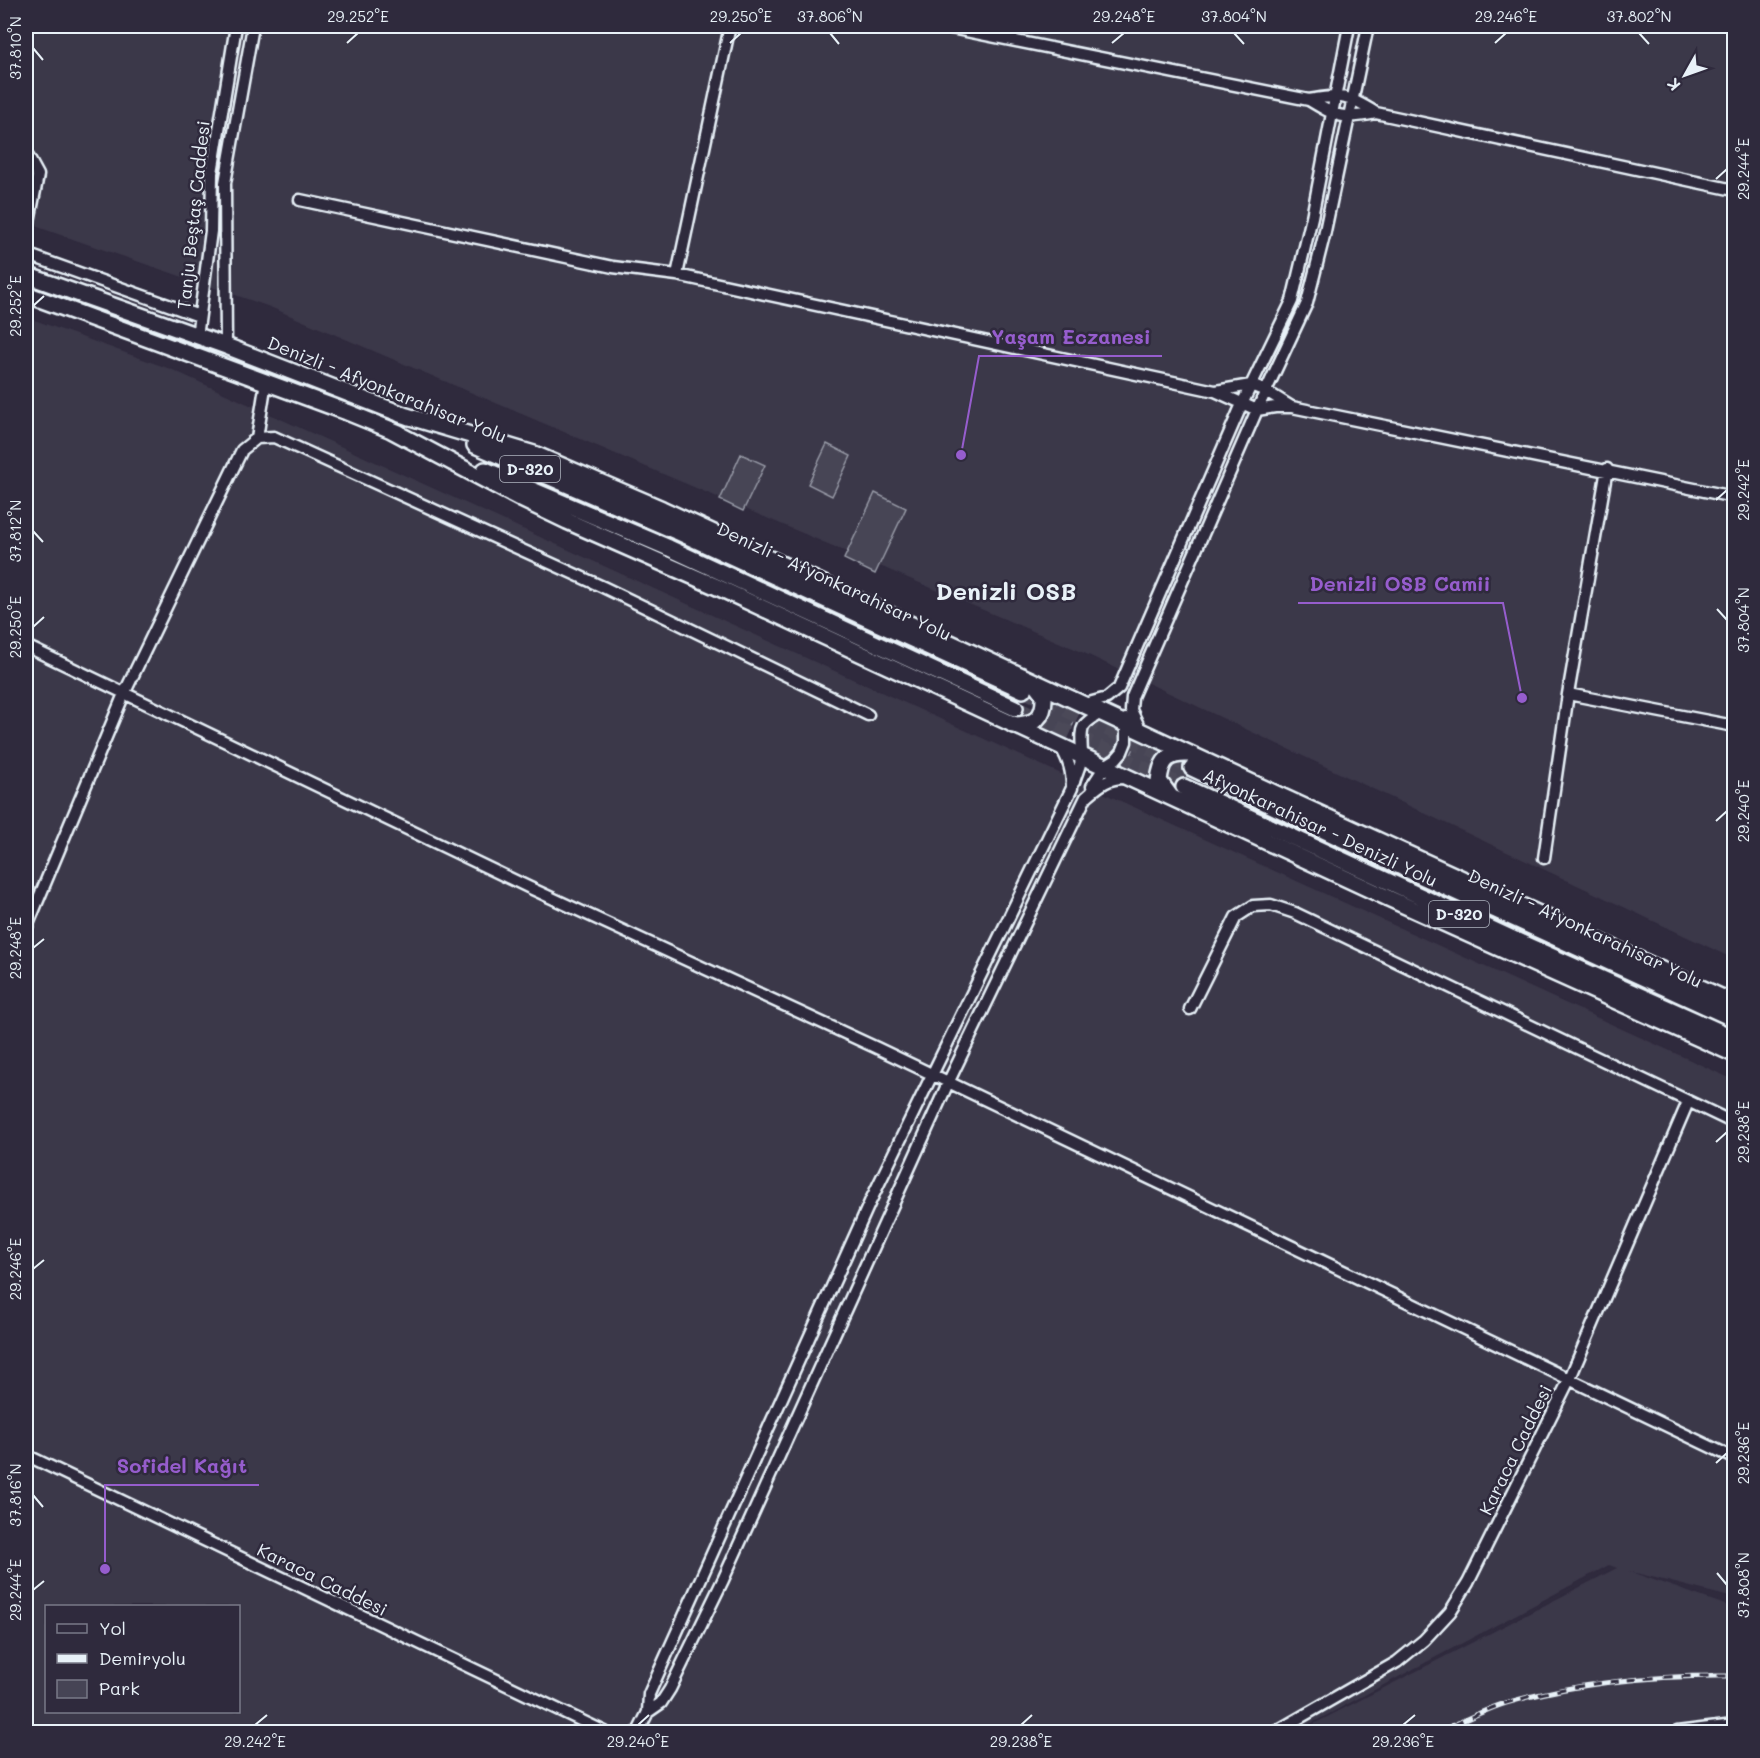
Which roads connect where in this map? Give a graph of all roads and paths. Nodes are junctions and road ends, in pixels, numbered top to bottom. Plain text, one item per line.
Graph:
1 (236, 26) edge
2 (253, 26) edge
3 (730, 26) edge
4 (941, 26) edge
5 (1349, 26) edge
6 (1368, 26) edge
7 (1335, 95) junction
8 (1354, 99) junction
9 (1309, 100) junction
10 (1376, 112) junction
11 (1331, 113) junction
12 (1350, 118) junction
13 (26, 153) edge
14 (1734, 190) edge
15 (300, 200) dead end
16 (26, 237) edge
17 (26, 254) edge
18 (26, 274) edge
19 (677, 275) junction
20 (26, 294) edge
21 (199, 316) junction
22 (197, 337) junction
23 (226, 346) junction
24 (266, 381) junction
25 (1251, 385) junction
26 (1215, 391) junction
27 (1266, 391) junction
28 (1242, 404) junction
29 (1292, 407) junction
30 (1257, 410) junction
31 (391, 430) junction
32 (257, 438) junction
33 (1607, 469) junction
34 (1734, 497) edge
35 (26, 646) edge
36 (1027, 685) junction
37 (1119, 688) junction
38 (124, 694) junction
39 (1568, 694) junction
40 (1132, 697) junction
41 (1085, 704) junction
42 (1015, 708) tunnel mouth
43 (1103, 713) junction
44 (868, 715) dead end
45 (1125, 723) junction
46 (1013, 725) junction
47 (1734, 726) edge
48 (1141, 731) junction
49 (1060, 746) junction
50 (1082, 757) junction
51 (1190, 761) junction
52 (1105, 766) junction
53 (1128, 777) junction
54 (1184, 787) tunnel mouth
55 (1072, 788) junction
56 (1086, 797) junction
57 (1172, 798) junction
58 (1544, 858) dead end
59 (26, 929) edge
60 (1734, 1003) edge
61 (1190, 1009) dead end
62 (1734, 1018) edge
63 (1734, 1038) edge
64 (1734, 1054) edge
65 (930, 1074) junction
66 (948, 1083) junction
67 (1688, 1101) junction
68 (1734, 1124) edge
69 (1570, 1378) junction
70 (26, 1455) edge
71 (1734, 1458) edge
72 (648, 1712) junction
73 (1734, 1725) edge
74 (605, 1732) edge
75 (638, 1732) edge
76 (1275, 1732) edge
77 (1677, 1732) edge

1 - 21 street, Tanju Beştaş Caddesi
2 - 23 street, Tanju Beştaş Caddesi
3 - 19 street
4 - 9 street
5 - 7 street
6 - 8 street
7 - 8 street
7 - 9 street
7 - 11 street
8 - 10 street
8 - 12 street
9 - 11 street
10 - 12 street
10 - 14 street
11 - 12 street
11 - 25 street
12 - 27 street
13 - 16 street
15 - 19 street
17 - 21 street
18 - 22 highway, Denizli - Afyonkarahisar Yolu / D-320
19 - 26 street
20 - 24 highway, D-320
21 - 22 street, Tanju Beştaş Caddesi
22 - 23 highway, Denizli - Afyonkarahisar Yolu / D-320
23 - 36 highway, Denizli - Afyonkarahisar Yolu / D-320
24 - 31 highway, D-320
24 - 32 street
25 - 26 street
25 - 27 street
25 - 28 street
26 - 28 street
27 - 29 street
27 - 30 street
28 - 30 street
28 - 37 street
29 - 30 street
29 - 33 street
30 - 40 street
31 - 42 highway, D-320
31 - 46 highway
32 - 38 street
32 - 44 street
33 - 34 street
33 - 39 street
35 - 38 street
36 - 41 highway, Denizli - Afyonkarahisar Yolu
36 - 46 highway
37 - 41 street
37 - 43 street
38 - 59 street
38 - 65 street
39 - 47 street
39 - 58 street
40 - 45 street
40 - 48 street
41 - 43 highway, Denizli - Afyonkarahisar Yolu
43 - 45 highway
43 - 50 street
45 - 48 highway
45 - 52 street
46 - 49 highway
48 - 51 highway
49 - 50 highway
49 - 55 street
50 - 52 highway
50 - 55 street
51 - 57 highway
51 - 60 highway
51 - 62 highway, Denizli - Afyonkarahisar Yolu / D-320
52 - 53 highway
52 - 56 street
53 - 56 street
53 - 57 highway
54 - 63 highway, Afyonkarahisar - Denizli Yolu / D-320
55 - 65 street
56 - 66 street
57 - 64 highway
61 - 67 street
65 - 66 street
65 - 72 street
66 - 69 street
66 - 72 street
67 - 68 street
67 - 69 street, Karaca Caddesi
69 - 71 street
69 - 76 street, Karaca Caddesi
70 - 74 street, Karaca Caddesi
72 - 75 street
73 - 77 street

